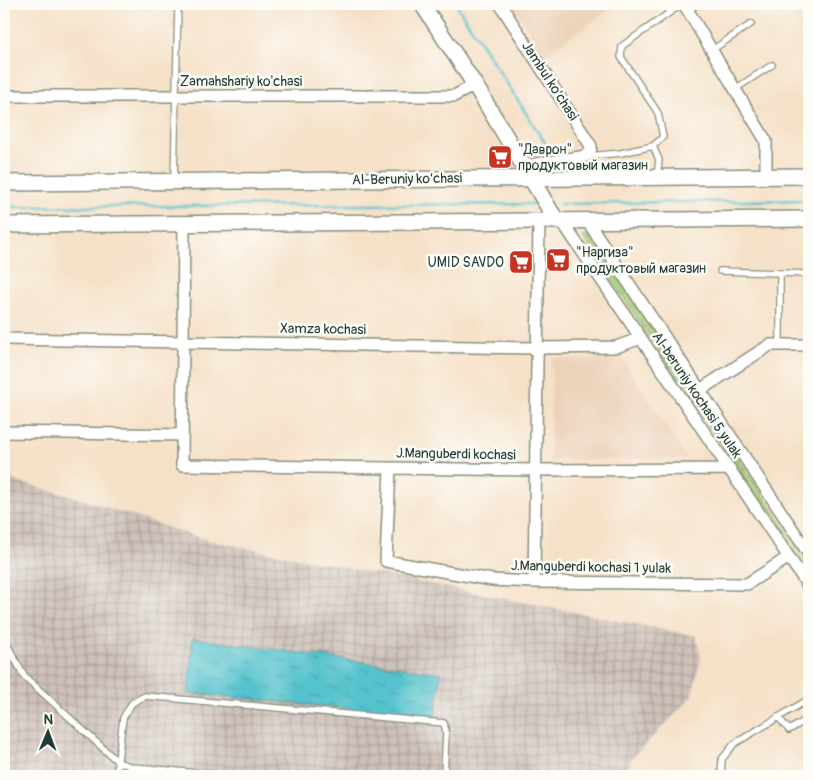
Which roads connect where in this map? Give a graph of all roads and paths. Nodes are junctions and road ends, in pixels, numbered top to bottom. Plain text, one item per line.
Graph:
1 (178, 4) edge
2 (422, 4) edge
3 (500, 4) edge
4 (688, 5) edge
5 (751, 24) dead end
6 (712, 50) junction
7 (772, 65) dead end
8 (475, 85) junction
9 (735, 89) junction
10 (4, 96) edge
11 (176, 96) junction
12 (653, 146) junction
13 (586, 156) junction
14 (528, 172) junction
15 (766, 175) junction
16 (657, 176) junction
17 (809, 176) edge
18 (174, 181) junction
19 (4, 182) edge
20 (809, 219) edge
21 (539, 220) junction
22 (558, 220) junction
23 (586, 220) junction
24 (184, 223) junction
25 (4, 225) edge
26 (720, 271) dead end
27 (780, 273) junction
28 (809, 274) edge
29 (641, 338) junction
30 (4, 339) edge
31 (183, 341) junction
32 (780, 345) junction
33 (809, 345) edge
34 (537, 348) junction
35 (700, 390) junction
36 (4, 432) edge
37 (182, 435) junction
38 (390, 468) junction
39 (730, 469) junction
40 (535, 470) junction
41 (809, 554) edge
42 (789, 557) junction
43 (534, 582) junction
44 (809, 587) edge
45 (4, 639) edge
46 (809, 699) edge
47 (778, 717) junction
48 (809, 718) edge
49 (118, 762) junction
50 (116, 776) edge
51 (230, 776) edge
52 (444, 776) edge
53 (721, 776) edge

1 - 11 lane
2 - 8 main road
3 - 13 street, Jambul ko'chasi
4 - 6 street
4 - 12 lane
5 - 6 lane
6 - 9 street
7 - 9 lane
8 - 11 street, Zamahshariy ko'chasi
8 - 14 main road
9 - 15 street
10 - 11 street, Zamahshariy ko'chasi
11 - 18 lane
12 - 13 lane
12 - 16 lane
13 - 14 street
14 - 16 main road, Al-Beruniy ko’chasi
14 - 18 main road, Al-Beruniy ko’chasi
14 - 22 main road
15 - 16 main road, Al-Beruniy ko’chasi
15 - 17 main road, Al-Beruniy ko’chasi
18 - 19 main road, Al-Beruniy ko’chasi
20 - 23 main road
21 - 22 main road
21 - 24 main road
21 - 34 street
22 - 23 main road
22 - 29 street, Al-beruniy kochasi 5 yulak
23 - 35 street, Al-beruniy kochasi 5 yulak
24 - 25 main road
24 - 31 street
26 - 27 lane
27 - 28 lane
27 - 32 lane
29 - 34 street, Xamza kochasi
29 - 39 street, Al-beruniy kochasi 5 yulak
30 - 31 street, Xamza kochasi
31 - 34 street, Xamza kochasi
31 - 37 street
32 - 33 street, Al-beruniy kochasi 5 yulak
32 - 35 street, Al-beruniy kochasi 5 yulak
34 - 40 street
35 - 41 street, Al-beruniy kochasi 5 yulak
36 - 37 street
37 - 38 street, J.Manguberdi kochasi
38 - 40 street, J.Manguberdi kochasi
38 - 43 street, J.Manguberdi kochasi 1 yulak
39 - 40 street, J.Manguberdi kochasi
39 - 42 street, Al-beruniy kochasi 5 yulak
40 - 43 street
42 - 43 street, J.Manguberdi kochasi 1 yulak
42 - 44 street, Al-beruniy kochasi 5 yulak
45 - 49 lane
46 - 47 lane
47 - 48 lane
47 - 53 lane
49 - 50 lane
49 - 51 lane
49 - 52 lane

